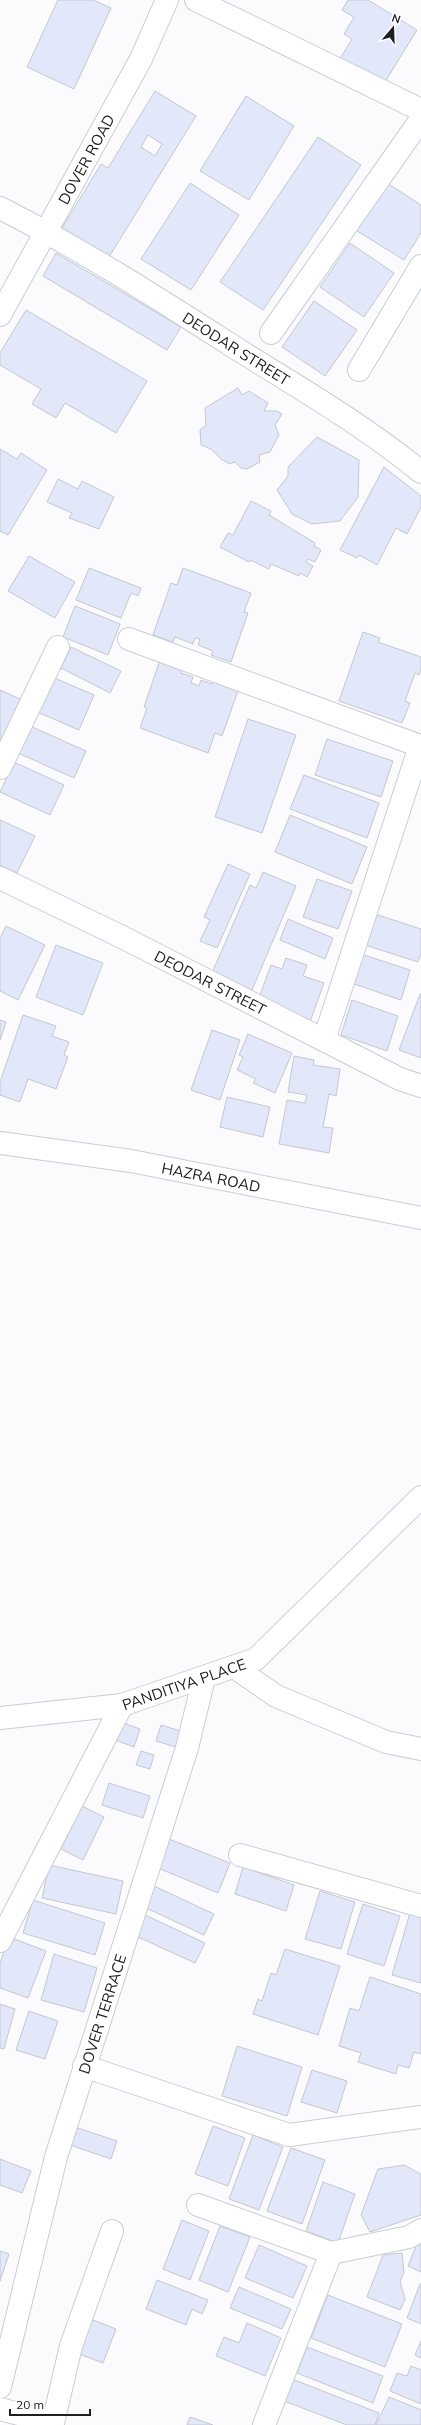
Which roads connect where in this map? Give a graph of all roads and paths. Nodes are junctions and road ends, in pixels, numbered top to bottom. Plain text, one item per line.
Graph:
1 (167, 0) edge
2 (196, 0) edge
3 (421, 110) edge
4 (421, 119) edge
5 (0, 208) edge
6 (48, 232) junction
7 (421, 266) edge
8 (0, 315) edge
9 (271, 333) dead end
10 (359, 370) dead end
11 (421, 472) edge
12 (129, 639) dead end
13 (58, 646) dead end
14 (0, 768) edge
15 (0, 878) edge
16 (324, 1040) junction
17 (421, 1086) edge
18 (0, 1143) edge
19 (421, 1218) edge
20 (421, 1497) edge
21 (234, 1666) junction
22 (204, 1678) junction
23 (122, 1705) junction
24 (0, 1718) edge
25 (421, 1749) edge
26 (240, 1855) dead end
27 (421, 1906) edge
28 (1, 1937) edge
29 (84, 2066) junction
30 (421, 2117) edge
31 (198, 2205) dead end
32 (421, 2230) edge
33 (112, 2231) dead end
34 (331, 2253) junction
35 (0, 2387) edge
36 (0, 2409) edge
37 (56, 2424) edge
38 (264, 2425) edge

1 - 6 street, DOVER ROAD
2 - 3 street
4 - 9 street
5 - 6 street, DEODAR STREET
6 - 8 street, DOVER ROAD
6 - 11 street, DEODAR STREET
7 - 10 street
12 - 16 street
13 - 14 street
15 - 16 street, DEODAR STREET
16 - 17 street, DEODAR STREET
18 - 19 street, HAZRA ROAD
20 - 21 street, PANDITIYA PLACE
21 - 22 street, PANDITIYA PLACE
21 - 25 street
22 - 23 street, PANDITIYA PLACE
22 - 29 street, DOVER TERRACE
23 - 24 street
23 - 28 street, PANDITIYA PLACE
26 - 27 street
29 - 30 street
29 - 35 street, DOVER TERRACE
31 - 34 street
32 - 34 street
33 - 37 street
34 - 38 street
36 - 37 street

